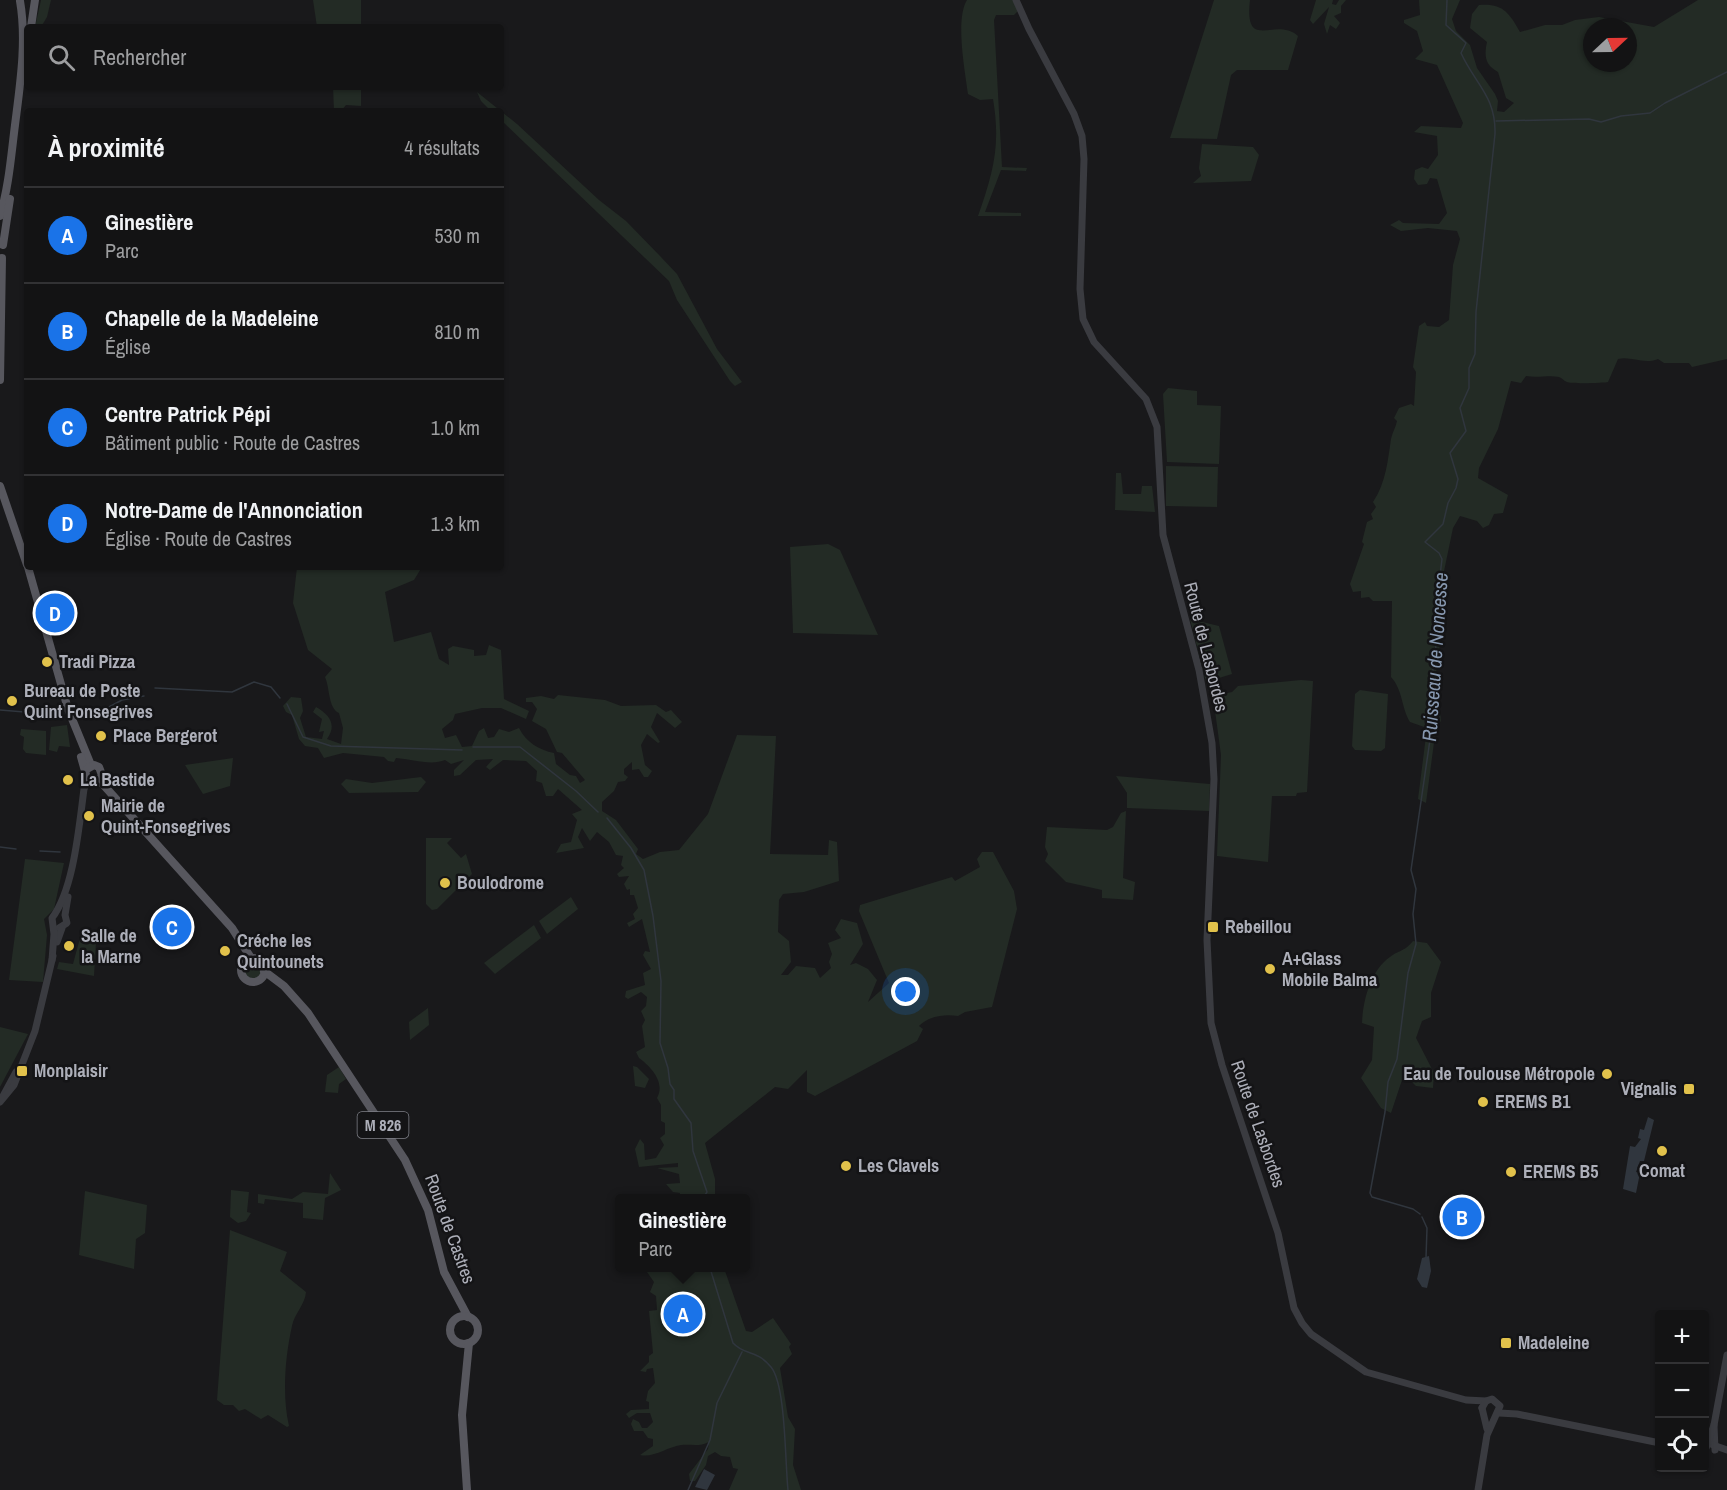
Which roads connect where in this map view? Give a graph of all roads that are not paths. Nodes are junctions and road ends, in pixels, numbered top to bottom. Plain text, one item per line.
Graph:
1 (19, 0) edge
2 (34, 0) edge
3 (1016, 0) edge
4 (31, 24) edge
5 (24, 90) edge
6 (0, 216) edge
7 (2, 244) edge
8 (1, 258) edge
9 (0, 380) edge
10 (0, 486) edge
11 (1, 493) edge
12 (24, 558) edge
13 (28, 570) edge
14 (88, 768) junction
15 (88, 780) junction
16 (99, 780) junction
17 (72, 868) junction
18 (56, 913) junction
19 (65, 915) junction
20 (52, 924) junction
21 (62, 928) junction
22 (237, 934) junction
23 (251, 958) junction
24 (52, 960) junction
25 (243, 964) junction
26 (263, 975) junction
27 (1, 1100) edge
28 (459, 1301) junction
29 (457, 1317) junction
30 (468, 1317) junction
31 (464, 1343) junction
32 (1727, 1355) edge
33 (1491, 1410) junction
34 (1714, 1425) junction
35 (1709, 1436) edge
36 (1655, 1441) edge
37 (1709, 1446) edge
38 (1716, 1448) junction
39 (1727, 1452) edge
40 (467, 1490) edge
41 (1478, 1490) edge

1 - 2 main road
1 - 6 main road
2 - 4 main road
3 - 33 street, Route de Lasbordes
5 - 7 main road
7 - 8 main road
8 - 9 main road
10 - 11 main road
11 - 12 main road
13 - 14 main road
14 - 15 main road
14 - 16 main road
15 - 16 main road
15 - 17 street
16 - 22 main road
17 - 18 street
17 - 19 street
18 - 19 street
18 - 20 street
19 - 21 street
20 - 21 street
20 - 24 street
21 - 24 street
22 - 23 main road
22 - 25 main road
23 - 25 main road
23 - 26 main road
24 - 27 street
25 - 26 main road
26 - 28 main road, Route de Castres / M 826
28 - 29 main road, Route de Castres / M 826
28 - 30 main road, Route de Castres / M 826
29 - 30 main road
29 - 31 main road, M 826
30 - 31 main road, M 826
31 - 40 main road, M 826
32 - 34 street
33 - 36 street
33 - 41 street
34 - 35 street
34 - 38 street
37 - 38 street
38 - 39 street

